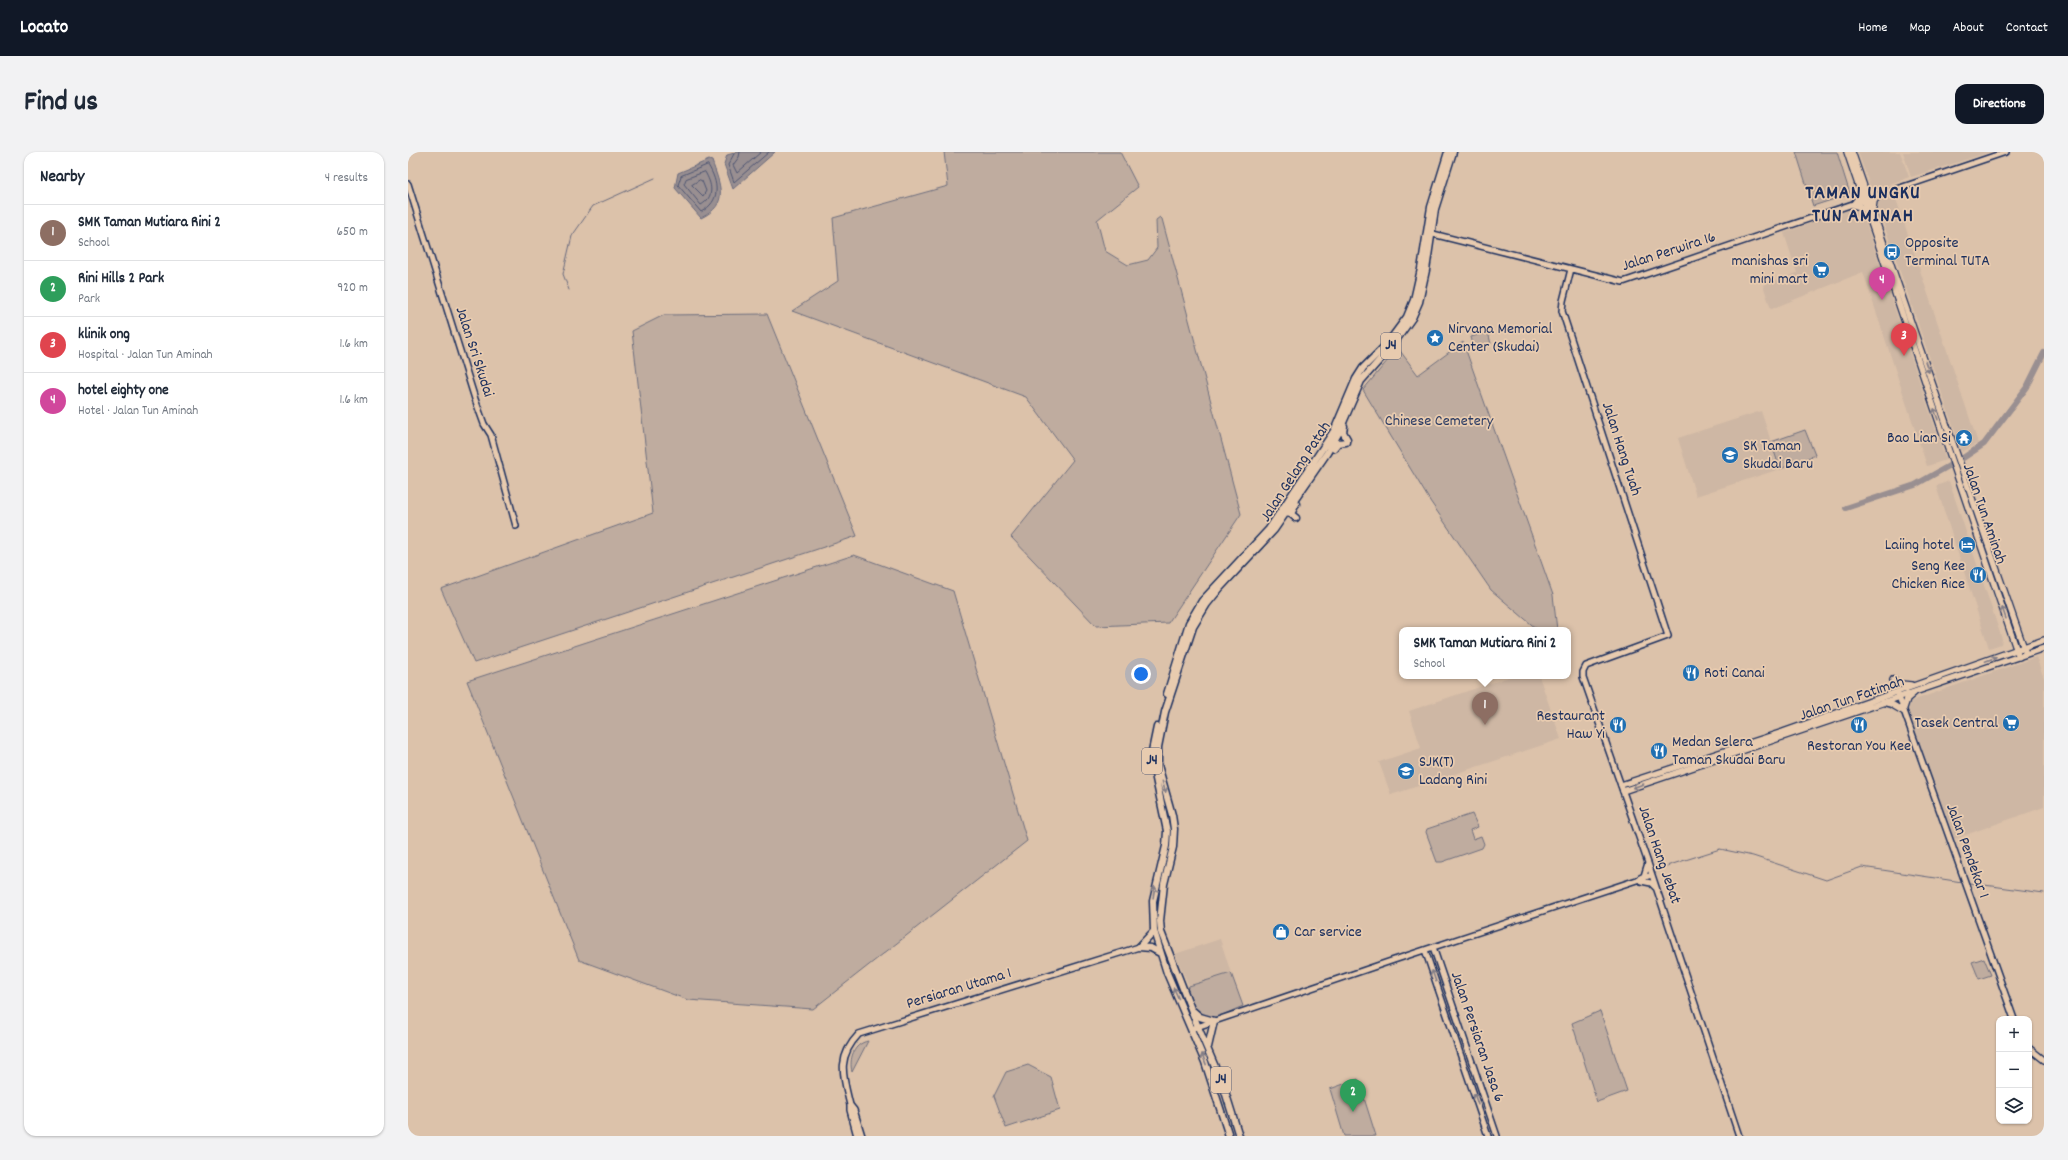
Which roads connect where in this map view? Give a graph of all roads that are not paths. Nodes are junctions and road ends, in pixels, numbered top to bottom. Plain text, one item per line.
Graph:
1 (1448, 152) edge
2 (1453, 152) edge
3 (1847, 152) edge
4 (1852, 152) edge
5 (2006, 152) edge
6 (408, 184) edge
7 (1859, 186) junction
8 (1865, 190) junction
9 (1878, 196) junction
10 (1867, 200) junction
11 (1853, 205) junction
12 (1871, 213) junction
13 (1430, 233) junction
14 (1571, 269) junction
15 (1346, 417) junction
16 (1320, 464) junction
17 (1957, 468) junction
18 (1306, 485) junction
19 (1296, 518) dead end
20 (516, 526) dead end
21 (1206, 600) junction
22 (1668, 636) joint
23 (2044, 640) edge
24 (2024, 647) junction
25 (2044, 648) edge
26 (2016, 650) junction
27 (2026, 654) junction
28 (2019, 657) junction
29 (1937, 678) junction
30 (1957, 678) junction
31 (1893, 680) dead end
32 (1916, 688) junction
33 (1897, 694) junction
34 (1882, 702) junction
35 (1903, 710) junction
36 (1621, 785) junction
37 (1623, 791) junction
38 (1648, 863) junction
39 (1652, 876) junction
40 (1636, 881) junction
41 (1657, 889) junction
42 (1154, 931) junction
43 (1139, 947) junction
44 (1433, 947) junction
45 (1425, 950) junction
46 (1160, 953) junction
47 (1191, 1010) junction
48 (2013, 1016) edge
49 (1214, 1021) junction
50 (1195, 1028) junction
51 (1208, 1049) junction
52 (2032, 1050) edge
53 (2044, 1060) edge
54 (850, 1105) junction
55 (1233, 1117) junction
56 (1224, 1121) junction
57 (857, 1136) edge
58 (862, 1136) edge
59 (1230, 1136) edge
60 (1239, 1136) edge
61 (1488, 1136) edge
62 (1497, 1136) edge
63 (1739, 1136) edge

1 - 13 main road, J4
2 - 13 main road, J4
3 - 7 main road, Jalan Tun Aminah
4 - 8 main road, Jalan Tun Aminah
5 - 9 street, Jalan Perwira 16
6 - 20 street, Jalan Sri Skudai
7 - 10 main road, Jalan Tun Aminah
7 - 11 main road
8 - 9 main road
8 - 10 main road, Jalan Tun Aminah
9 - 10 street, Jalan Perwira 16
9 - 12 main road
10 - 11 street, Jalan Perwira 16
10 - 12 main road, Jalan Tun Aminah
11 - 12 main road
11 - 14 street, Jalan Perwira 16
12 - 17 main road, Jalan Tun Aminah
13 - 14 street, Jalan Perwira 16
13 - 15 main road, Jalan Gelang Patah / J4
13 - 21 main road, Jalan Gelang Patah / J4
14 - 22 street, Jalan Hang Tuah
15 - 16 main road, Jalan Gelang Patah / J4
15 - 16 main road
16 - 18 main road, Jalan Gelang Patah / J4
17 - 24 main road, Jalan Tun Aminah
26 -> 17 main road, Jalan Tun Aminah
18 - 19 main road
18 - 21 main road, Jalan Gelang Patah / J4
42 -> 21 main road, J4
21 -> 47 main road, J4
22 - 36 street, Jalan Hang Jebat
23 - 24 main road, Jalan Tun Fatimah
24 - 26 main road, Jalan Tun Fatimah
24 - 27 main road, Jalan Tun Aminah
25 - 27 main road, Jalan Tun Fatimah
26 - 28 main road, Jalan Tun Aminah
29 -> 26 main road, Jalan Tun Fatimah
27 - 28 main road, Jalan Tun Fatimah
28 - 30 main road, Jalan Tun Fatimah
29 - 30 main road
29 - 32 main road, Jalan Tun Fatimah
30 - 32 main road, Jalan Tun Fatimah
31 - 32 main road
32 - 33 main road, Jalan Tun Fatimah
32 - 35 main road
33 - 34 main road, Jalan Tun Fatimah
33 - 35 street, Jalan Pendekar 1
33 - 36 main road, Jalan Tun Fatimah
34 - 35 main road
34 -> 37 main road, Jalan Tun Fatimah
35 - 48 street, Jalan Pendekar 1
36 - 37 street, Jalan Hang Jebat
37 - 38 street, Jalan Hang Jebat
38 - 39 street, Jalan Hang Jebat
38 - 40 street
39 - 40 street
39 - 41 street, Jalan Hang Jebat
40 - 41 street
40 - 44 street
41 - 63 street, Jalan Hang Jebat
42 - 43 main road
42 - 46 main road, J4
43 - 46 main road
43 - 54 street, Persiaran Utama 1
44 - 45 street
44 - 62 street, Jalan Persiaran Jasa 6
45 - 49 street
61 -> 45 street, Jalan Persiaran Jasa 6
50 -> 46 main road, J4
47 - 49 main road
47 - 50 main road, J4
49 - 50 street
49 - 51 main road
50 - 51 main road, J4
56 -> 50 main road, J4
51 - 55 main road, J4
52 - 53 street
54 - 57 street, Persiaran Utama 1
54 - 58 street, Persiaran Utama 1
55 - 56 main road
55 - 60 main road, J4
56 - 59 main road, J4

